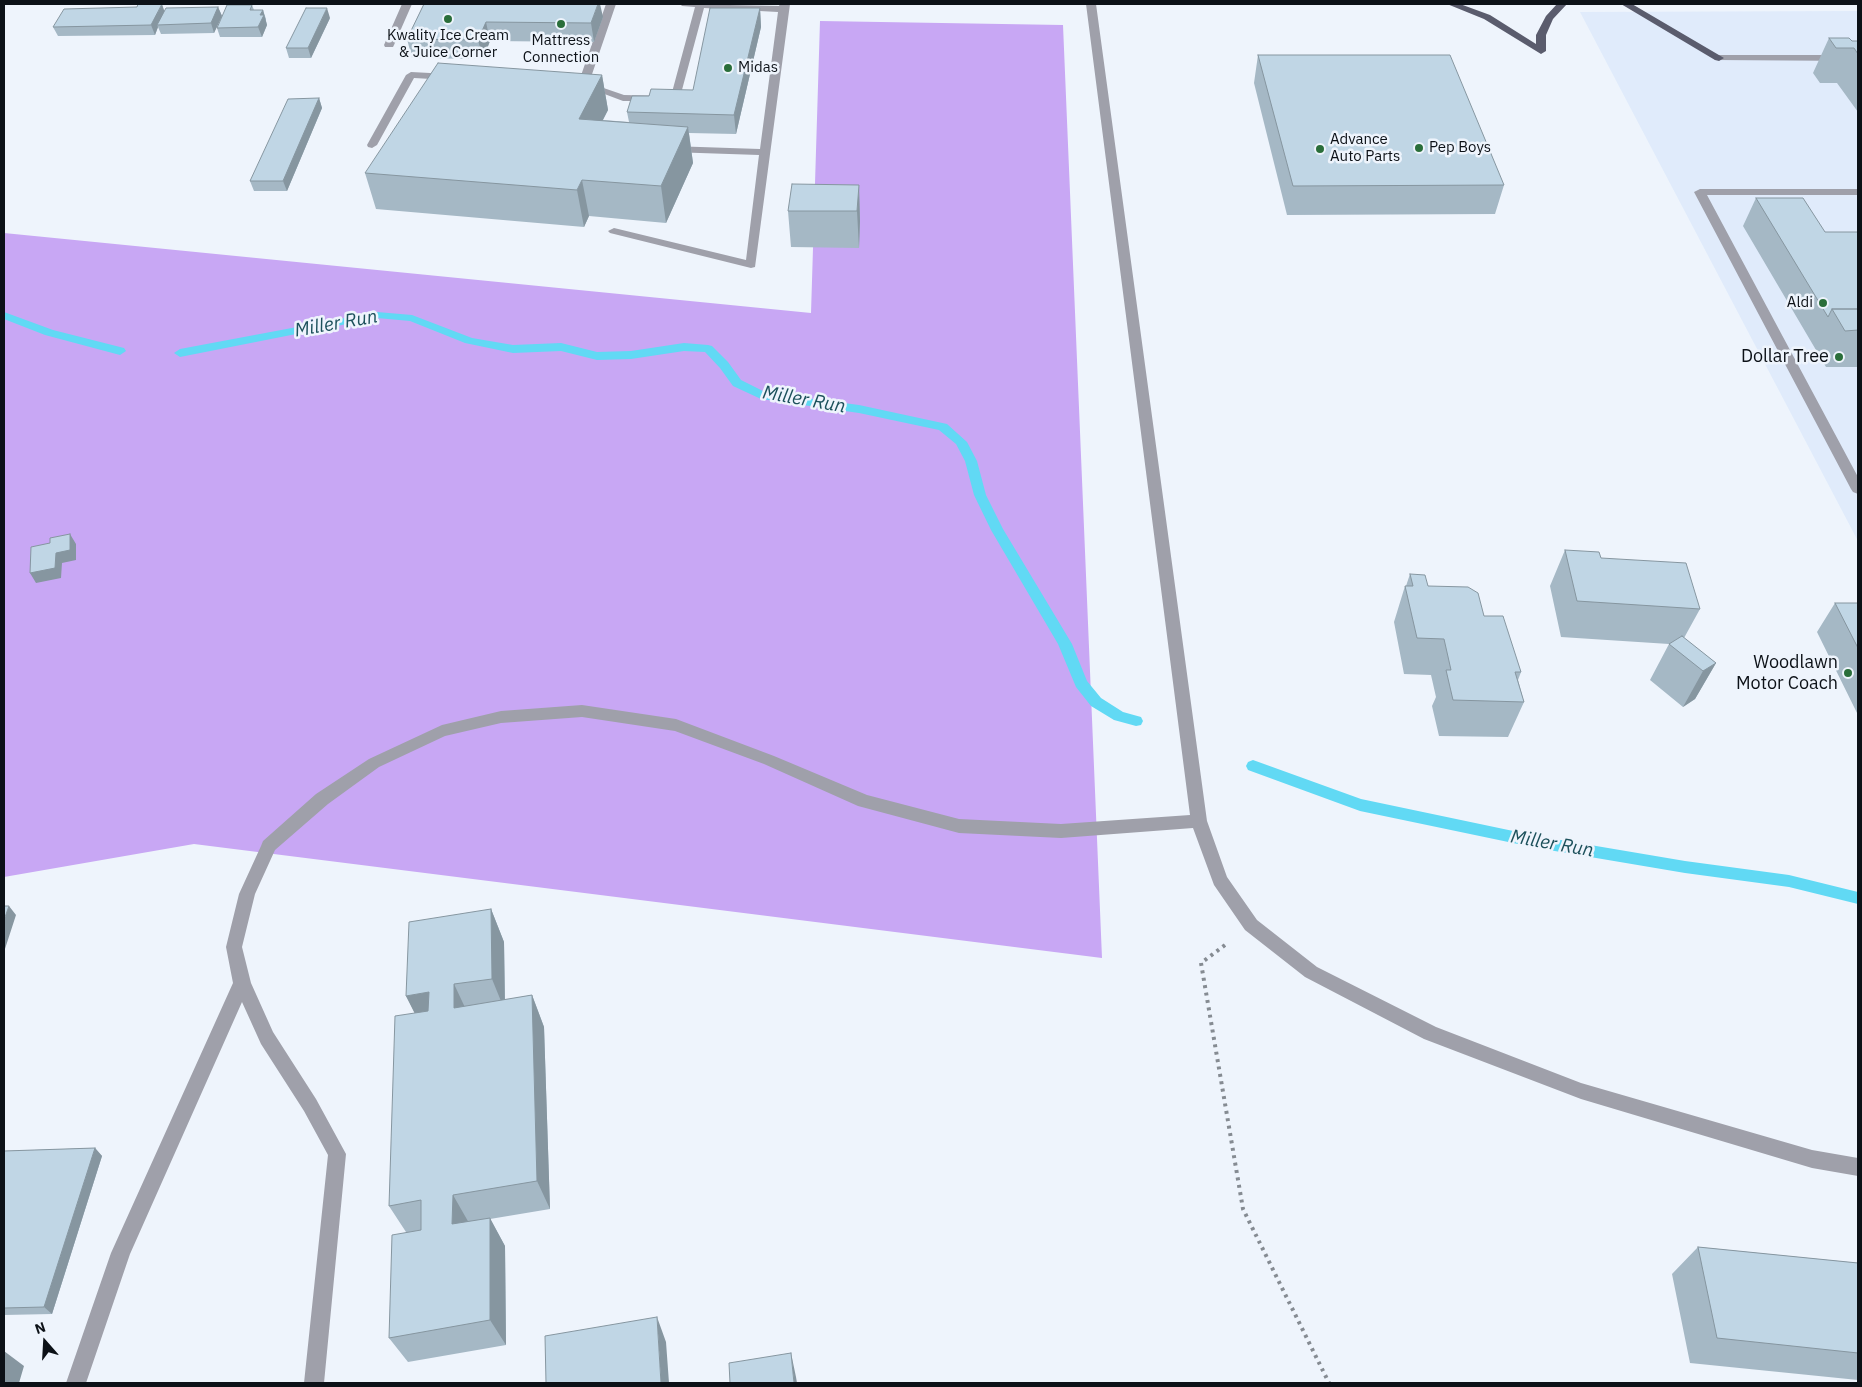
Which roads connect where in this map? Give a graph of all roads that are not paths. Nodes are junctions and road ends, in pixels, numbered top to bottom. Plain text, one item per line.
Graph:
1 (407, 4) edge
2 (611, 4) edge
3 (685, 4) edge
4 (700, 4) edge
5 (1091, 4) edge
6 (1452, 4) edge
7 (1562, 4) edge
8 (1626, 4) edge
9 (784, 6) edge
10 (389, 45) dead end
11 (1719, 58) joint
12 (1858, 58) edge
13 (459, 77) edge
14 (372, 145) dead end
15 (660, 148) edge
16 (766, 152) junction
17 (1858, 192) edge
18 (614, 231) dead end
19 (1858, 489) edge
20 (1199, 821) junction
21 (242, 983) junction
22 (1858, 1167) edge
23 (76, 1383) edge
24 (314, 1383) edge

1 - 10 lane
2 - 4 lane
3 - 4 lane
4 - 9 lane
5 - 20 lane
6 - 7 main road
8 - 11 main road
9 - 16 lane
11 - 12 lane
13 - 14 lane
15 - 16 lane
16 - 18 lane
17 - 19 lane
20 - 21 lane
20 - 22 lane
21 - 23 lane
21 - 24 lane

